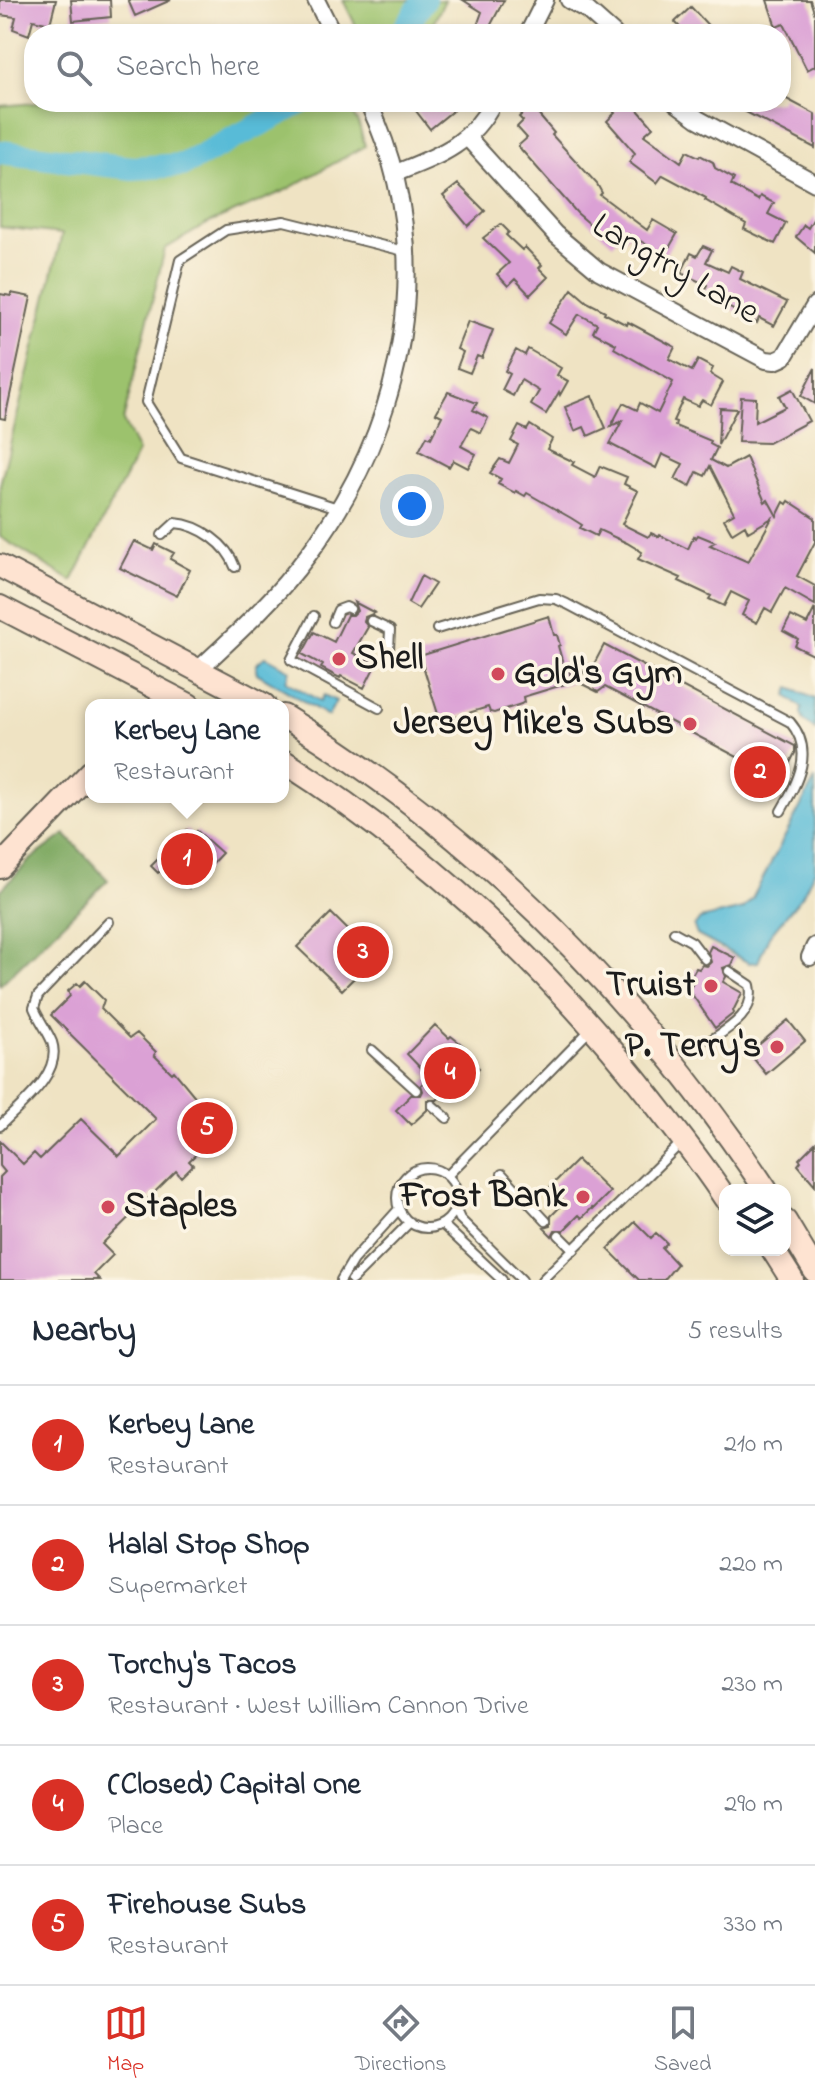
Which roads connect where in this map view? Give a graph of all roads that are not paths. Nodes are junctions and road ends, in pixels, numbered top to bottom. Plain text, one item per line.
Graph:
1 (316, 0) edge
2 (545, 0) edge
3 (569, 0) edge
4 (328, 24) edge
5 (533, 24) edge
6 (603, 24) edge
7 (372, 112) edge
8 (486, 112) edge
9 (689, 112) edge
10 (468, 138) junction
11 (396, 173) junction
12 (815, 183) edge
13 (405, 252) junction
14 (815, 305) edge
15 (339, 509) junction
16 (162, 535) dead end
17 (0, 566) edge
18 (235, 567) dead end
19 (0, 607) edge
20 (350, 609) dead end
21 (314, 616) dead end
22 (371, 621) dead end
23 (333, 622) dead end
24 (437, 629) dead end
25 (389, 649) dead end
26 (199, 669) junction
27 (162, 699) edge
28 (253, 699) edge
29 (379, 708) dead end
30 (289, 720) edge
31 (289, 765) edge
32 (85, 778) edge
33 (781, 811) dead end
34 (0, 867) edge
35 (109, 922) dead end
36 (674, 932) dead end
37 (705, 959) dead end
38 (729, 971) dead end
39 (623, 1002) junction
40 (594, 1027) junction
41 (711, 1040) dead end
42 (372, 1050) dead end
43 (416, 1090) dead end
44 (432, 1105) dead end
45 (447, 1118) dead end
46 (0, 1126) edge
47 (684, 1140) junction
48 (502, 1174) dead end
49 (447, 1176) junction
50 (762, 1184) edge
51 (719, 1189) edge
52 (455, 1208) junction
53 (399, 1209) junction
54 (546, 1221) dead end
55 (410, 1222) junction
56 (442, 1224) junction
57 (791, 1231) edge
58 (559, 1235) dead end
59 (574, 1250) junction
60 (761, 1256) edge
61 (777, 1256) edge
62 (815, 1271) edge
63 (341, 1280) edge
64 (352, 1280) edge
65 (502, 1280) edge
66 (522, 1280) edge
67 (542, 1280) edge
68 (775, 1280) edge
69 (792, 1280) edge

1 - 4 street
2 - 5 street
3 - 6 street
7 - 11 street
8 - 10 street
9 - 12 street
10 - 11 street
10 - 14 street, Langtry Lane
11 - 13 street
13 - 15 street
13 - 15 lane
15 - 26 street
16 - 18 lane
17 - 26 main road
19 - 27 main road
20 - 23 lane
21 - 29 lane
22 - 25 lane
24 - 33 lane
26 - 27 main road
26 - 28 main road
30 - 39 main road
31 - 40 main road
32 - 34 main road
35 - 46 lane
36 - 37 lane
38 - 41 lane
39 - 40 main road
39 - 50 main road
40 - 47 main road
40 - 49 lane
42 - 43 lane
44 - 45 lane
47 - 51 main road
47 - 59 lane
48 - 54 lane
49 - 52 lane
49 - 53 lane
52 - 56 lane
52 - 66 lane
53 - 55 lane
53 - 63 lane
55 - 56 lane
55 - 64 lane
56 - 65 lane
57 - 62 main road
58 - 59 lane
59 - 67 lane
60 - 68 main road
61 - 69 main road

